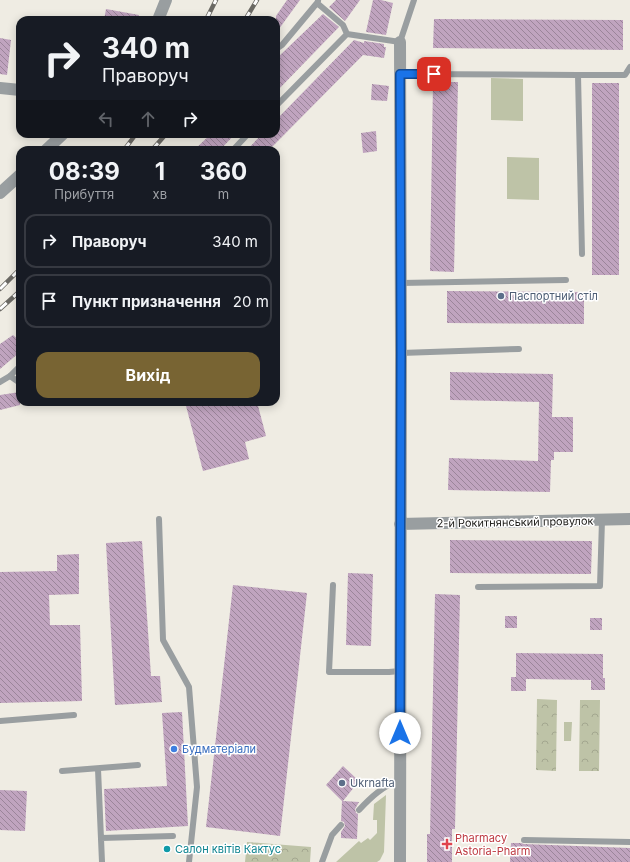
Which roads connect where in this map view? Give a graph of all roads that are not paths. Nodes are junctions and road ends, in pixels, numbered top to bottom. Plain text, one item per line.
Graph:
1 (166, 0) edge
2 (414, 0) edge
3 (318, 1) edge
4 (160, 16) edge
5 (347, 34) junction
6 (400, 42) junction
7 (280, 46) edge
8 (630, 67) edge
9 (400, 74) junction
10 (578, 75) junction
11 (0, 88) edge
12 (16, 90) edge
13 (280, 102) edge
14 (59, 138) edge
15 (244, 138) edge
16 (50, 146) edge
17 (237, 146) edge
18 (16, 179) edge
19 (0, 193) edge
20 (582, 254) dead end
21 (566, 280) dead end
22 (401, 283) junction
23 (519, 349) dead end
24 (401, 352) junction
25 (16, 370) edge
26 (10, 376) junction
27 (16, 380) edge
28 (0, 382) edge
29 (159, 519) dead end
30 (630, 519) edge
31 (602, 520) junction
32 (400, 524) junction
33 (333, 585) dead end
34 (478, 587) dead end
35 (400, 671) junction
36 (74, 715) dead end
37 (0, 721) edge
38 (138, 765) dead end
39 (98, 769) junction
40 (62, 771) dead end
41 (400, 780) junction
42 (359, 810) dead end
43 (341, 825) dead end
44 (173, 836) dead end
45 (100, 838) junction
46 (524, 840) dead end
47 (630, 842) edge
48 (102, 862) edge
49 (189, 862) edge
50 (322, 862) edge
51 (400, 862) edge

1 - 4 street
2 - 6 lane
3 - 5 lane
3 - 7 lane
5 - 6 lane
5 - 13 lane
6 - 9 street
8 - 10 lane
9 - 10 lane
9 - 22 street
10 - 20 lane
11 - 12 street
14 - 16 street
15 - 17 lane
18 - 19 street
21 - 22 lane
22 - 24 street
23 - 24 lane
24 - 32 street
25 - 26 lane
26 - 27 lane
26 - 28 lane
29 - 49 lane
30 - 31 street, 2-й Рокитнянський провулок
31 - 32 street, 2-й Рокитнянський провулок
31 - 34 lane
32 - 35 street
33 - 35 lane
35 - 41 street
36 - 37 lane
38 - 39 lane
39 - 40 lane
39 - 45 lane
41 - 42 lane
41 - 51 street
43 - 50 lane
44 - 45 lane
45 - 48 lane
46 - 47 lane

